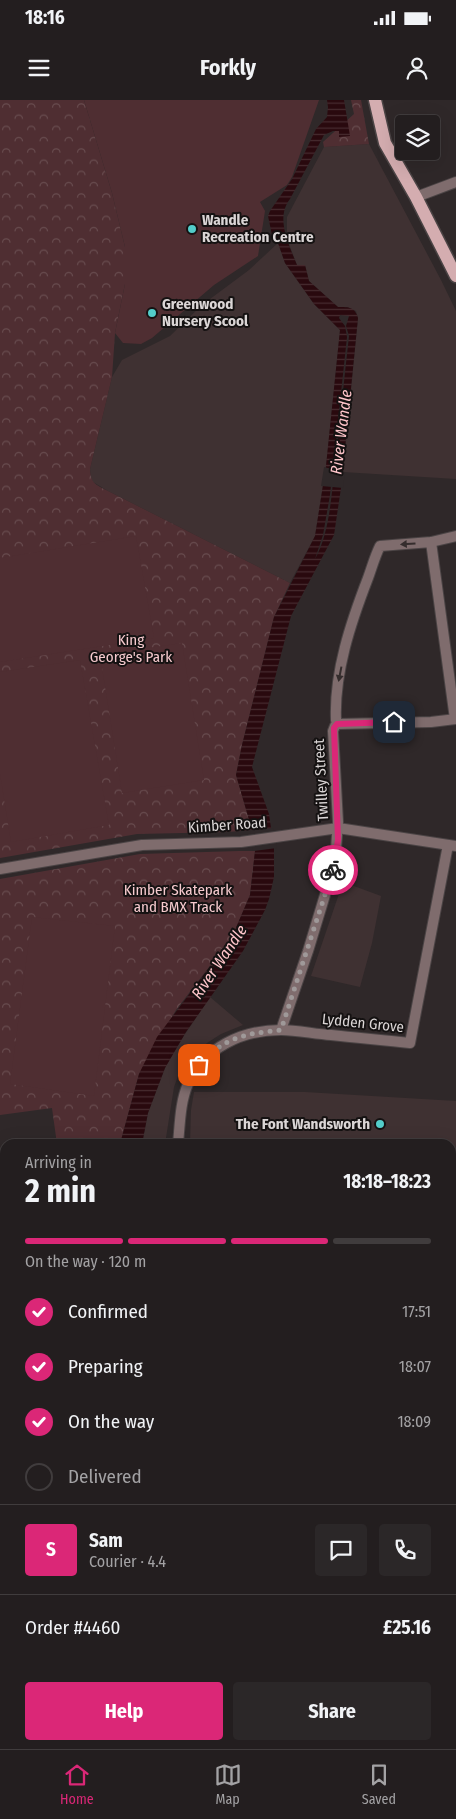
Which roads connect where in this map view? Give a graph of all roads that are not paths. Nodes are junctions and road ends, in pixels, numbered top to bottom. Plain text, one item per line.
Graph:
1 (375, 100) edge
2 (456, 182) edge
3 (416, 197) junction
4 (456, 276) edge
5 (456, 536) edge
6 (431, 542) junction
7 (456, 719) edge
8 (337, 724) junction
9 (338, 828) junction
10 (452, 846) edge
11 (0, 869) edge
12 (281, 1030) junction
13 (179, 1139) edge

1 - 3 main road
2 - 3 street
3 - 4 main road
5 - 6 street, Twilley Street
6 - 7 street
6 -> 8 street, Twilley Street
7 - 8 street
8 - 9 street, Twilley Street
9 - 10 street, Kimber Road
9 - 11 street, Kimber Road
9 - 12 street, Twilley Street
10 - 12 street, Lydden Grove
12 - 13 street, Lydden Grove

